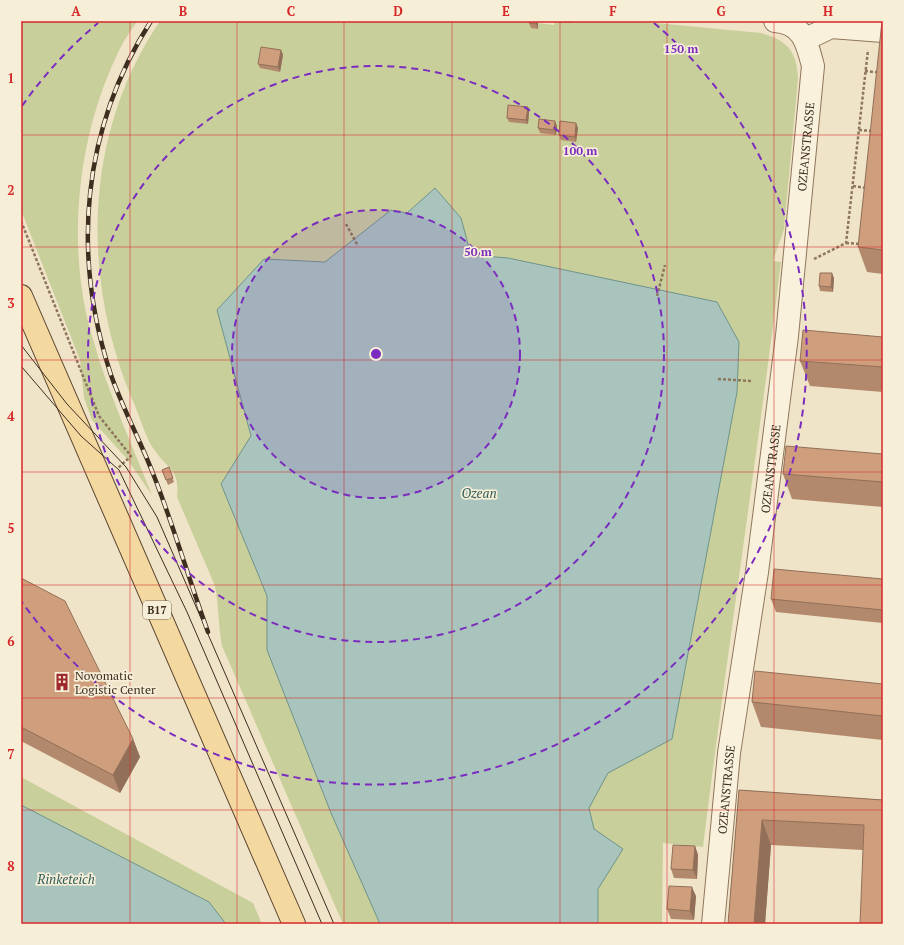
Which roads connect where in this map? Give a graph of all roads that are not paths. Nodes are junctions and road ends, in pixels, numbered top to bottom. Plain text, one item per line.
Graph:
1 (782, 21) edge
2 (876, 31) edge
3 (806, 39) junction
4 (21, 296) edge
5 (771, 457) junction
6 (794, 459) edge
7 (757, 572) junction
8 (780, 574) edge
9 (294, 924) edge
10 (713, 924) edge

1 - 3 street
2 - 3 street
3 - 5 street, OZEANSTRASSE
4 - 9 main road, B17
5 - 6 street
5 - 7 street, OZEANSTRASSE
7 - 8 street
7 - 10 street, OZEANSTRASSE

